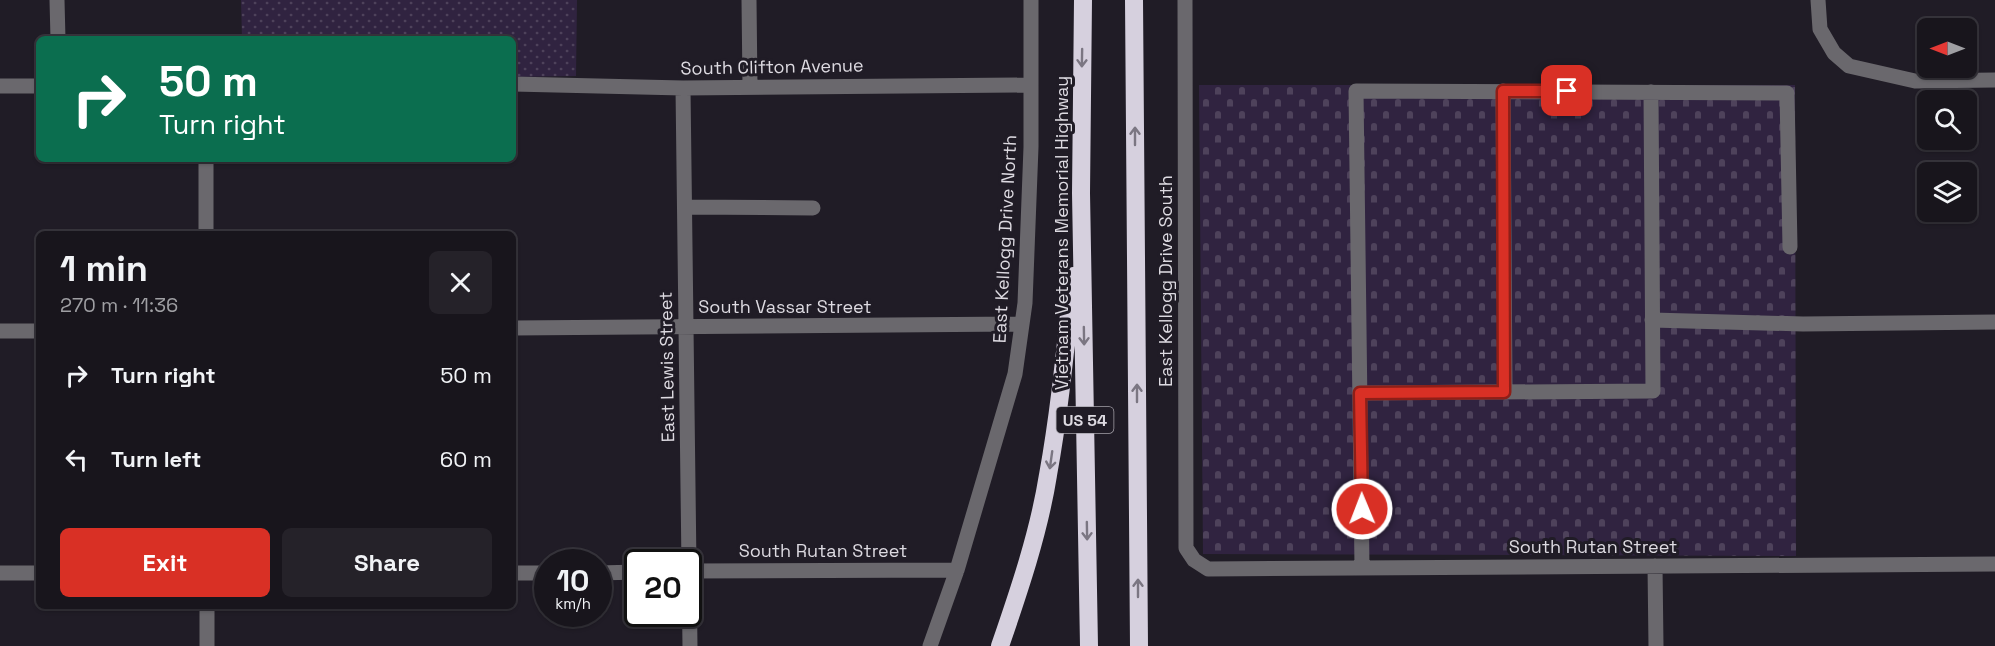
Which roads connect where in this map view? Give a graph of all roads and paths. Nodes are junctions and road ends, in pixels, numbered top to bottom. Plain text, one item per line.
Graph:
1 (57, 0) edge
2 (749, 0) edge
3 (1031, 0) edge
4 (1083, 0) edge
5 (1134, 0) edge
6 (1185, 0) edge
7 (1818, 0) edge
8 (58, 36) edge
9 (1995, 80) edge
10 (516, 84) edge
11 (1031, 85) junction
12 (0, 86) edge
13 (36, 86) edge
14 (750, 87) junction
15 (683, 88) junction
16 (1503, 91) junction
17 (1651, 92) junction
18 (206, 162) edge
19 (1081, 194) junction
20 (685, 207) junction
21 (813, 208) dead end
22 (206, 231) edge
23 (1791, 248) dead end
24 (1652, 320) junction
25 (1995, 322) edge
26 (1022, 324) junction
27 (686, 327) junction
28 (516, 328) edge
29 (0, 331) edge
30 (36, 331) edge
31 (1504, 392) junction
32 (1360, 393) junction
33 (689, 549) edge
34 (1194, 560) joint
35 (1995, 564) edge
36 (1362, 567) junction
37 (1655, 567) junction
38 (957, 570) junction
39 (702, 571) edge
40 (0, 573) edge
41 (36, 573) edge
42 (516, 573) edge
43 (534, 573) edge
44 (207, 609) edge
45 (690, 627) edge
46 (207, 646) edge
47 (690, 646) edge
48 (930, 646) edge
49 (1000, 646) edge
50 (1089, 646) edge
51 (1139, 646) edge
52 (1656, 646) edge

1 - 8 street
2 - 14 street
3 - 11 street, East Kellogg Drive North
4 -> 19 highway, Vietnam Veterans Memorial Highway / US 54
51 -> 5 highway, US 54
6 - 34 street, East Kellogg Drive South
7 - 9 street
10 - 15 street, South Clifton Avenue
11 - 14 street, South Clifton Avenue
11 - 26 street, East Kellogg Drive North
12 - 13 street
14 - 15 street, South Clifton Avenue
15 - 20 street, East Lewis Street
16 - 17 street
16 - 31 street
16 - 32 street
17 - 23 street
17 - 24 street
18 - 22 street
19 -> 49 highway
19 -> 50 highway, Vietnam Veterans Memorial Highway / US 54
20 - 21 street
20 - 27 street, East Lewis Street
24 - 25 street
24 - 31 street
26 - 27 street, South Vassar Street
26 - 38 street, East Kellogg Drive North
27 - 28 street, South Vassar Street
27 - 33 street, East Lewis Street
29 - 30 street
31 - 32 street
32 - 36 street
34 - 36 street, South Rutan Street
35 - 37 street, South Rutan Street
36 - 37 street, South Rutan Street
37 - 52 street
38 - 39 street, South Rutan Street
38 - 48 street, East Kellogg Drive North
40 - 41 street
42 - 43 street
44 - 46 street
45 - 47 street, East Lewis Street

